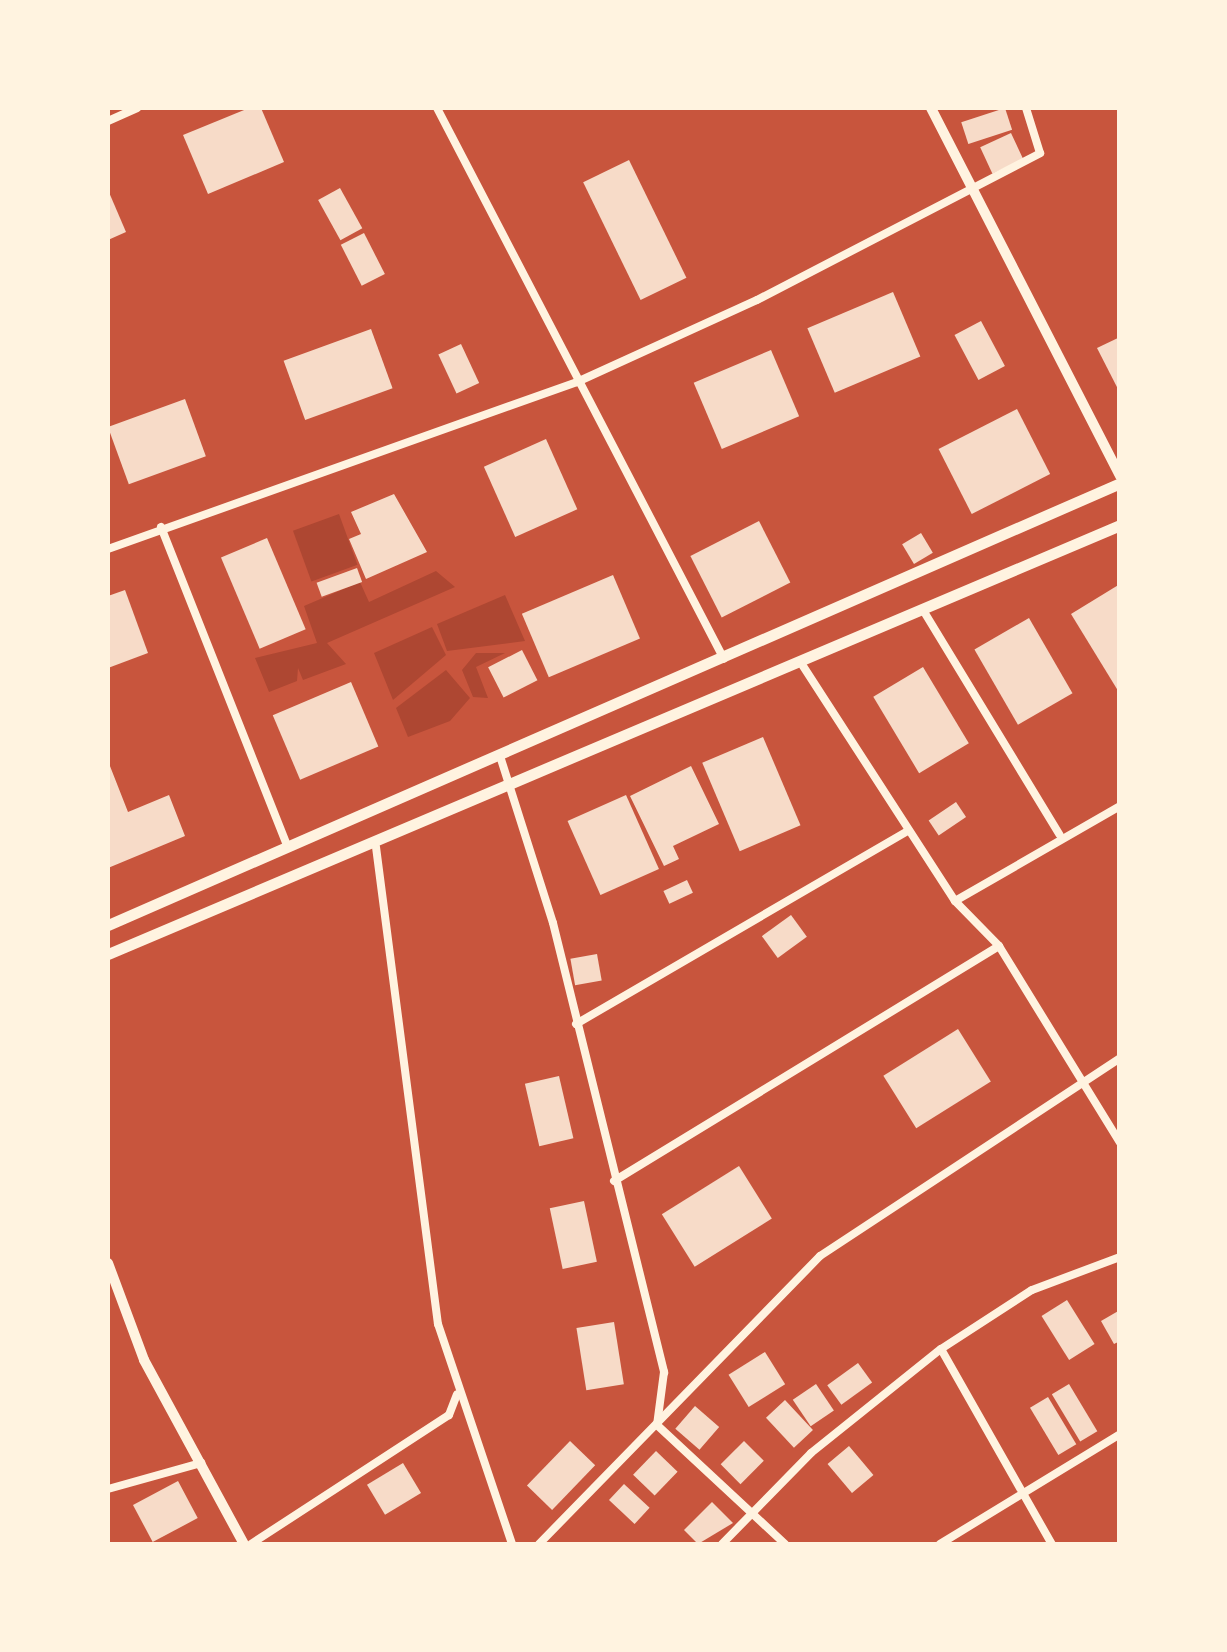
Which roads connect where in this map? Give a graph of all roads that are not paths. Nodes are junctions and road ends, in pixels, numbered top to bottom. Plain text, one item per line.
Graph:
1 (136, 108) edge
2 (436, 108) edge
3 (931, 108) edge
4 (1026, 108) edge
5 (108, 120) edge
6 (974, 192) junction
7 (577, 382) junction
8 (1120, 480) edge
9 (1120, 525) edge
10 (160, 528) junction
11 (108, 549) edge
12 (923, 610) junction
13 (724, 660) junction
14 (803, 666) junction
15 (500, 756) junction
16 (513, 789) junction
17 (1120, 806) edge
18 (908, 831) junction
19 (1060, 835) junction
20 (376, 846) junction
21 (289, 849) junction
22 (955, 901) junction
23 (108, 925) edge
24 (999, 946) junction
25 (108, 954) edge
26 (576, 1024) junction
27 (1120, 1058) edge
28 (1084, 1081) junction
29 (1120, 1143) edge
30 (614, 1181) junction
31 (1120, 1257) edge
32 (108, 1263) edge
33 (940, 1349) junction
34 (457, 1394) junction
35 (657, 1425) junction
36 (1119, 1436) edge
37 (201, 1463) junction
38 (108, 1490) edge
39 (1023, 1496) junction
40 (750, 1512) junction
41 (248, 1544) edge
42 (512, 1544) edge
43 (540, 1544) edge
44 (722, 1544) edge
45 (785, 1544) edge
46 (940, 1544) edge
47 (1052, 1544) edge

1 - 5 street
2 - 7 street
3 - 6 street
4 - 6 street
6 - 7 street
6 - 8 street
7 - 10 street
7 - 13 street
8 - 13 main road
9 - 12 main road
10 - 11 street
10 - 21 street
12 - 14 main road
12 - 19 street
13 - 15 main road
14 - 16 main road
14 - 18 street
15 - 16 street
15 - 21 main road
16 - 20 main road
16 - 26 street
17 - 19 street
18 - 22 street
18 - 26 street
19 - 22 street
20 - 25 main road
20 - 34 street
21 - 23 main road
22 - 24 street
24 - 28 street
24 - 30 street
26 - 30 street
27 - 28 street
28 - 29 street
28 - 35 street
30 - 35 street
31 - 33 street
32 - 37 street
33 - 39 street
33 - 40 street
34 - 41 street
34 - 42 street
35 - 40 street
35 - 43 street
36 - 39 street
37 - 38 street
37 - 41 street
39 - 46 street
39 - 47 street
40 - 44 street
40 - 45 street

